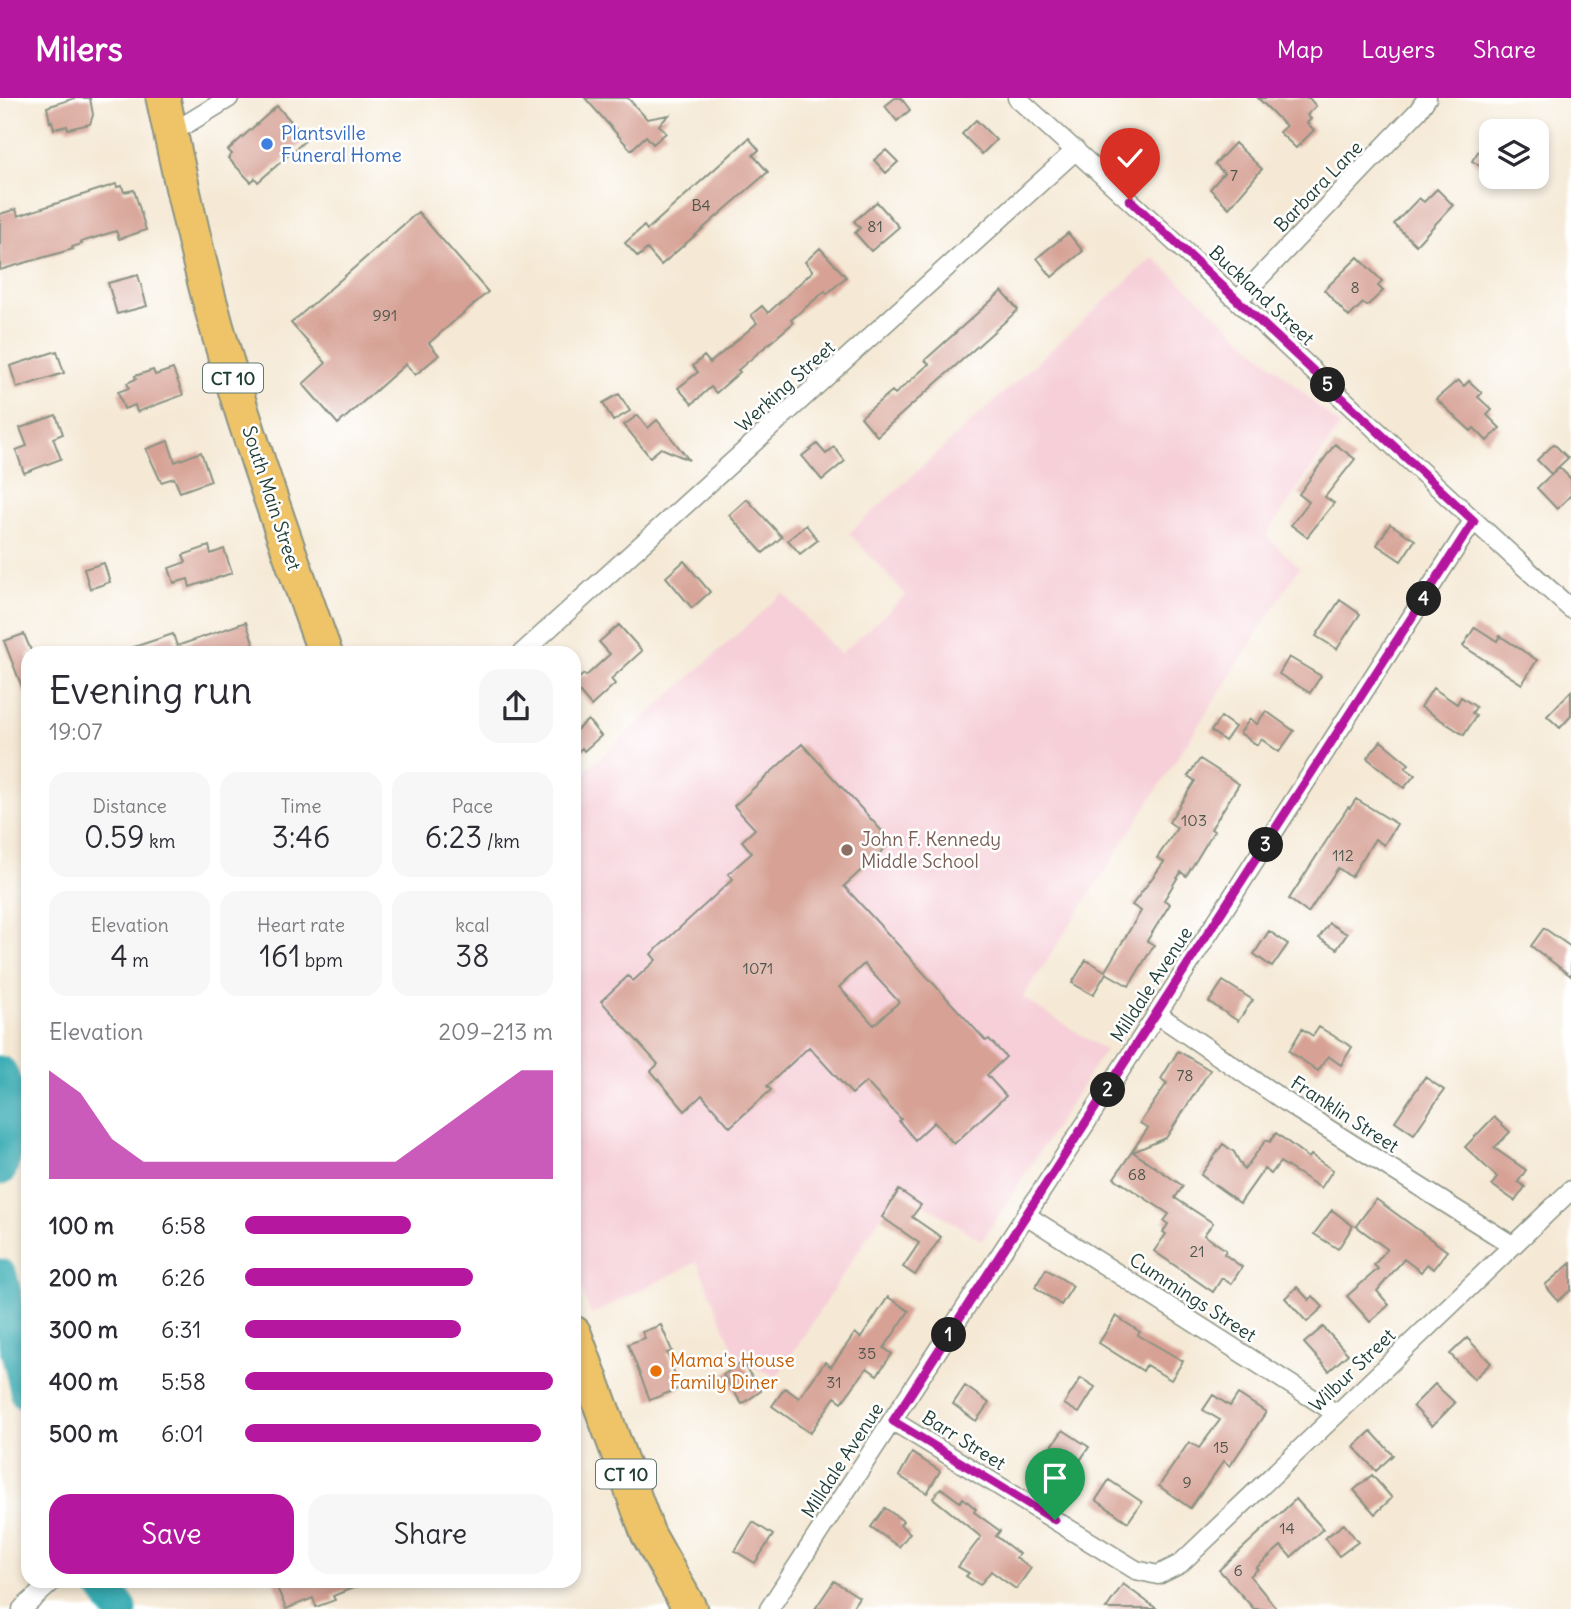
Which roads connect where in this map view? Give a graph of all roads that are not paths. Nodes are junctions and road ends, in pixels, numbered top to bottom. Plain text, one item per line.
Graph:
1 (163, 98) edge
2 (229, 98) edge
3 (1017, 98) edge
4 (1427, 98) edge
5 (170, 134) junction
6 (1076, 150) junction
7 (1238, 300) junction
8 (1474, 521) junction
9 (1571, 608) edge
10 (323, 646) edge
11 (530, 646) edge
12 (1157, 1014) junction
13 (1571, 1190) edge
14 (1026, 1215) junction
15 (1512, 1245) junction
16 (581, 1352) edge
17 (1337, 1414) junction
18 (893, 1421) junction
19 (1158, 1575) joint
20 (45, 1588) edge
21 (22, 1609) edge
22 (690, 1609) edge
23 (769, 1609) edge

1 - 5 highway, South Main Street / CT 10
2 - 5 street
3 - 6 street, Buckland Street
4 - 7 street, Barbara Lane
5 - 10 highway, South Main Street / CT 10
6 - 7 street, Buckland Street
6 - 11 street, Werking Street
7 - 8 street, Buckland Street
8 - 9 street, Buckland Street
8 - 12 street, Milldale Avenue
12 - 14 street, Milldale Avenue
12 - 15 street, Franklin Street
13 - 15 street, Wilbur Street
14 - 17 street, Cummings Street
14 - 18 street, Milldale Avenue
15 - 17 street, Wilbur Street
16 - 22 highway, CT 10
17 - 19 street, Wilbur Street
18 - 19 street, Barr Street
18 - 23 street, Milldale Avenue
20 - 21 street

